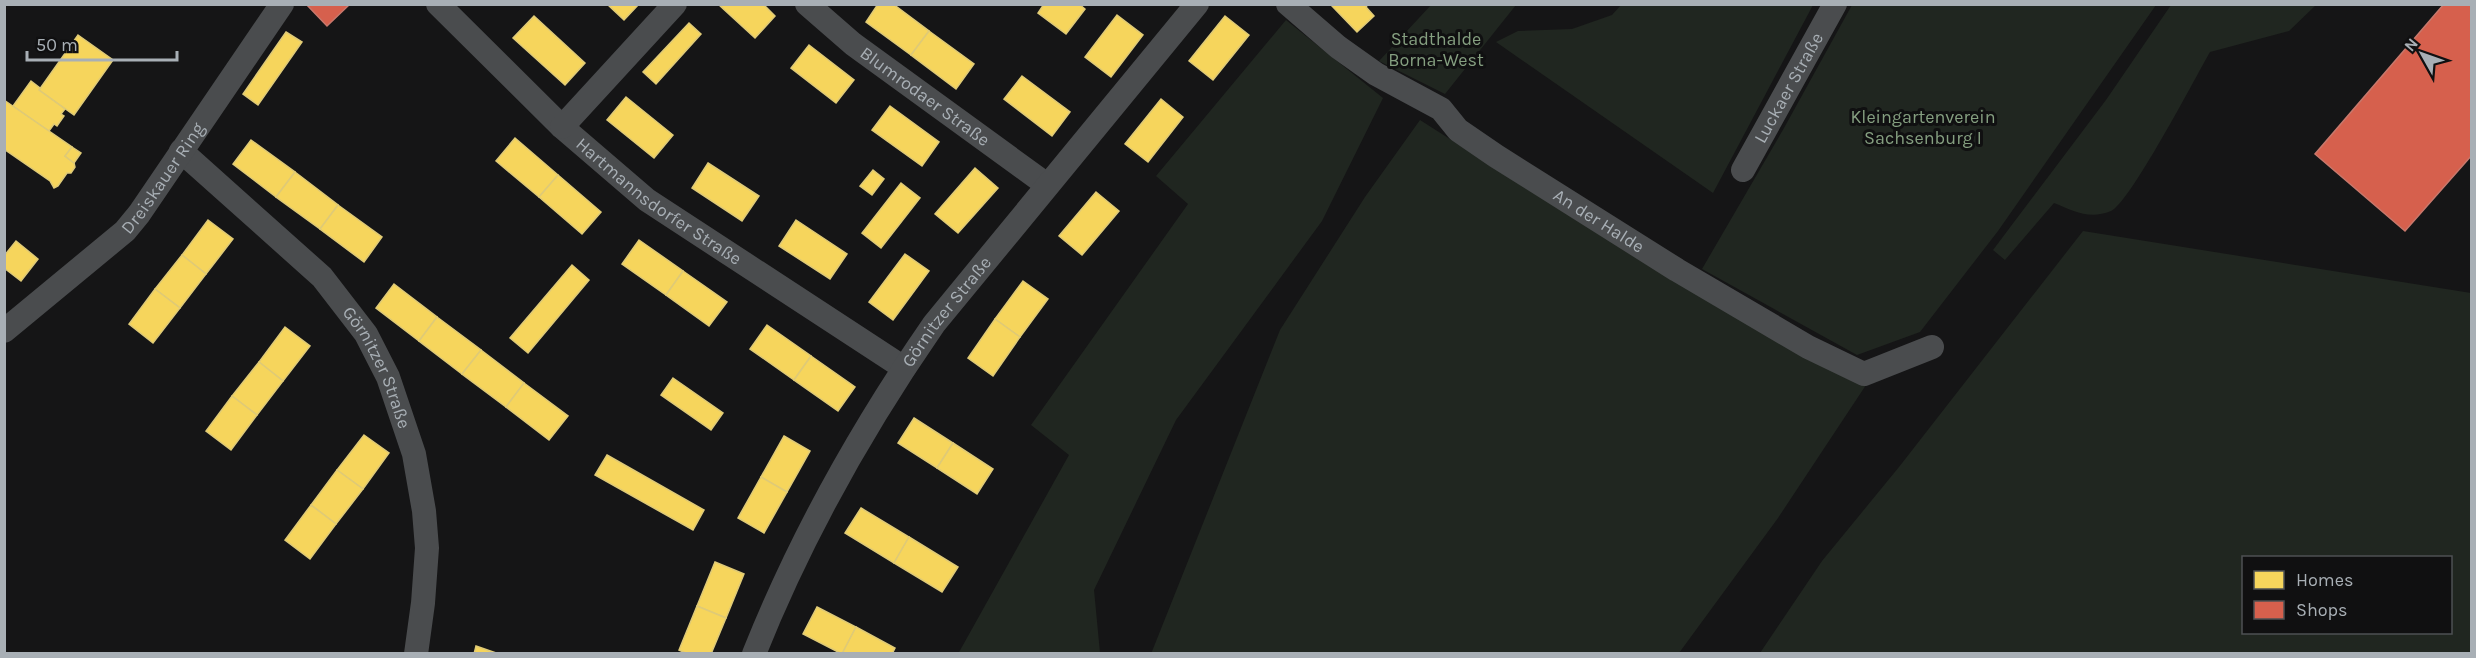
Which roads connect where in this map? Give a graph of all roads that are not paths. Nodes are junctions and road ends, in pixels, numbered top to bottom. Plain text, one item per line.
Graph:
1 (282, 4) edge
2 (438, 4) edge
3 (675, 4) edge
4 (807, 4) edge
5 (1197, 4) edge
6 (1288, 4) edge
7 (1835, 4) edge
8 (562, 127) junction
9 (181, 151) junction
10 (1743, 170) dead end
11 (1047, 185) junction
12 (8, 324) edge
13 (1932, 347) dead end
14 (904, 368) junction
15 (416, 654) edge
16 (754, 654) edge

1 - 9 street, Dreiskauer Ring
2 - 8 street, Hartmannsdorfer Straße
3 - 8 street
4 - 11 street, Blumrodaer Straße
5 - 11 street, Görnitzer Straße
6 - 13 street, An der Halde
7 - 10 street, Luckaer Straße
8 - 14 street, Hartmannsdorfer Straße
9 - 12 street, Dreiskauer Ring
9 - 15 street, Görnitzer Straße
11 - 14 street, Görnitzer Straße
14 - 16 street, Görnitzer Straße

